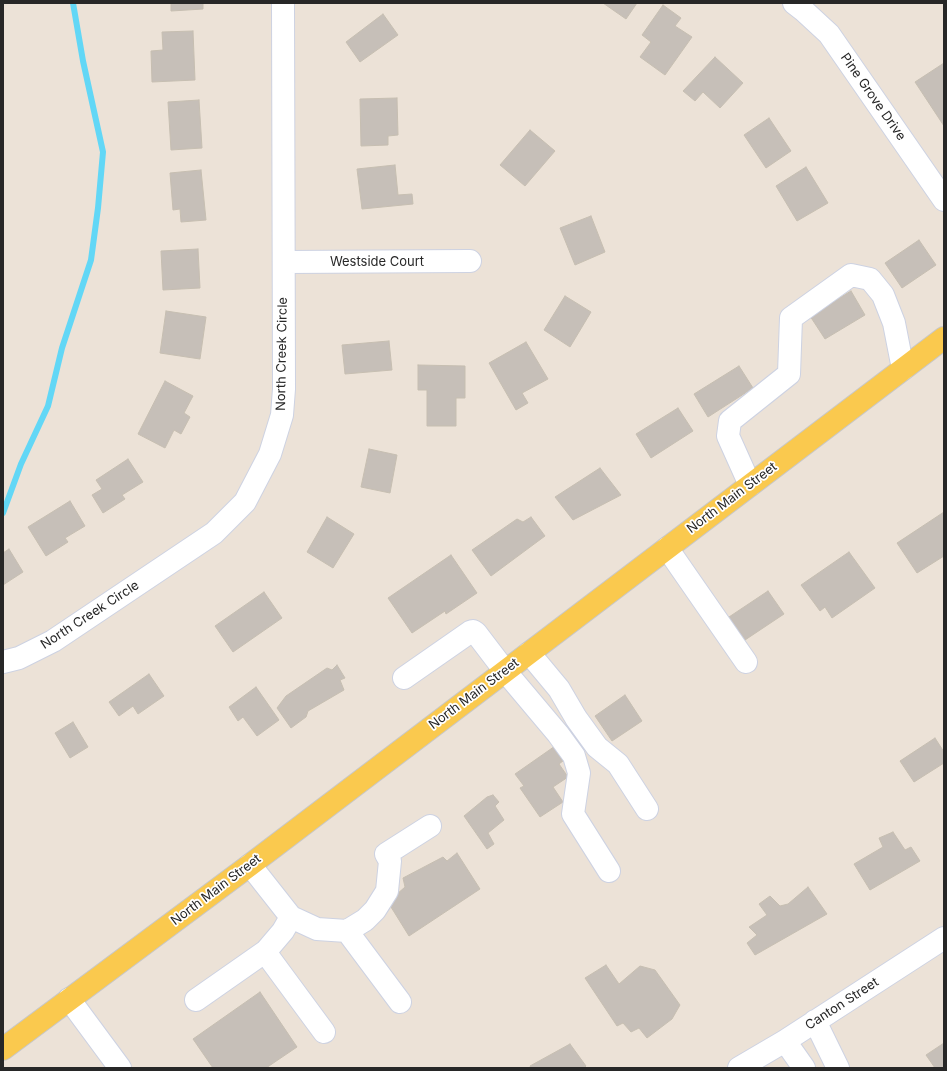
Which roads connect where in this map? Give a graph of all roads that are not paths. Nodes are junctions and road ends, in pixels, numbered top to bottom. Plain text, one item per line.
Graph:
1 (283, 3) edge
2 (794, 3) edge
3 (944, 200) edge
4 (470, 261) dead end
5 (284, 262) junction
6 (943, 341) edge
7 (903, 369) junction
8 (750, 485) junction
9 (667, 548) junction
10 (529, 653) junction
11 (3, 662) edge
12 (746, 662) dead end
13 (505, 671) junction
14 (404, 678) dead end
15 (647, 809) dead end
16 (430, 826) dead end
17 (250, 865) junction
18 (609, 871) dead end
19 (291, 917) junction
20 (347, 931) junction
21 (944, 938) edge
22 (264, 952) junction
23 (69, 999) junction
24 (196, 1000) dead end
25 (400, 1002) dead end
26 (815, 1021) junction
27 (324, 1032) dead end
28 (785, 1041) junction
29 (3, 1049) edge
30 (120, 1068) edge
31 (739, 1068) edge
32 (804, 1068) edge
33 (838, 1068) edge

1 - 5 street, North Creek Circle
2 - 3 street, Pine Grove Drive
4 - 5 street, Westside Court
5 - 11 street, North Creek Circle
6 - 7 main road, North Main Street
7 - 8 main road, North Main Street
7 - 8 street
8 - 9 main road, North Main Street
9 - 10 main road, North Main Street
9 - 12 street
10 - 13 main road, North Main Street
10 - 15 street
13 - 14 street
13 - 17 main road, North Main Street
13 - 18 street
16 - 20 street
17 - 19 street
17 - 23 main road, North Main Street
19 - 20 street
19 - 22 street
20 - 25 street
21 - 26 street, Canton Street
22 - 24 street
22 - 27 street
23 - 29 main road, North Main Street
23 - 30 street
26 - 28 street, Canton Street
26 - 33 street
28 - 31 street, Canton Street
28 - 32 street

